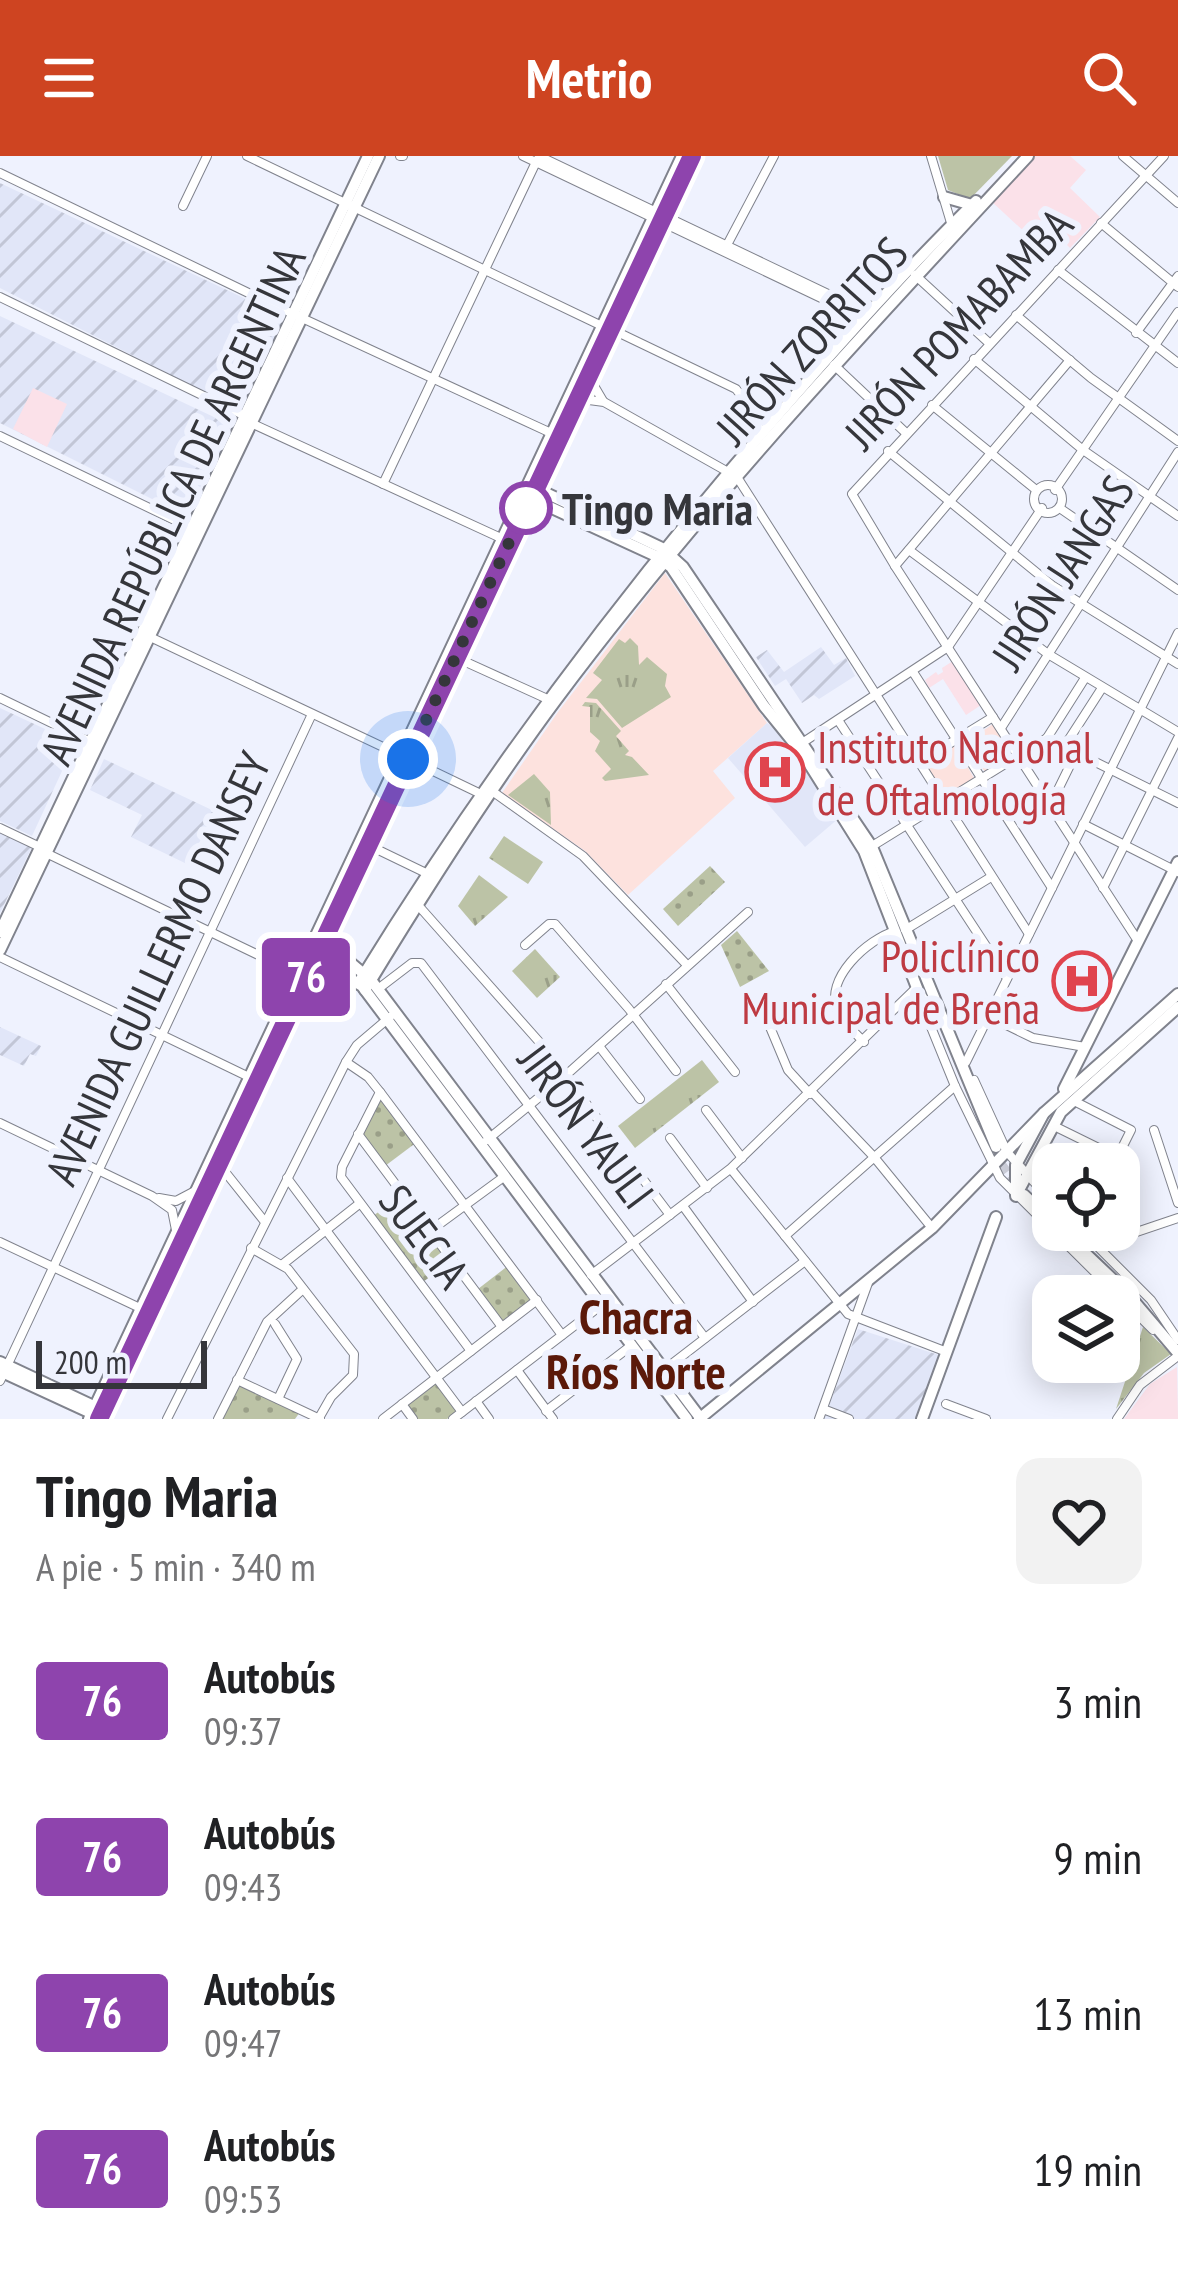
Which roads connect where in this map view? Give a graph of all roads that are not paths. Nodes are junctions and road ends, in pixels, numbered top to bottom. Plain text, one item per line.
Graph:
1 (207, 156) edge
2 (247, 156) edge
3 (368, 156) edge
4 (379, 156) edge
5 (523, 156) edge
6 (682, 156) edge
7 (692, 156) edge
8 (773, 156) edge
9 (931, 156) edge
10 (1024, 156) edge
11 (1124, 156) edge
12 (1164, 156) edge
13 (538, 158) edge
14 (0, 173) edge
15 (1145, 176) junction
16 (944, 197) junction
17 (1178, 203) edge
18 (972, 205) junction
19 (183, 206) dead end
20 (350, 206) junction
21 (659, 217) junction
22 (1101, 223) junction
23 (953, 229) junction
24 (727, 246) junction
25 (484, 270) junction
26 (1058, 270) junction
27 (914, 275) junction
28 (1176, 282) edge
29 (813, 290) junction
30 (0, 298) edge
31 (1178, 312) edge
32 (298, 315) junction
33 (1016, 315) junction
34 (870, 318) junction
35 (606, 327) junction
36 (1136, 333) junction
37 (989, 344) junction
38 (1154, 346) junction
39 (974, 359) junction
40 (1070, 360) junction
41 (1178, 363) edge
42 (834, 364) junction
43 (591, 370) junction
44 (433, 376) junction
45 (1118, 398) junction
46 (604, 402) junction
47 (932, 404) junction
48 (1030, 406) junction
49 (572, 409) junction
50 (248, 420) junction
51 (551, 433) junction
52 (905, 433) junction
53 (760, 434) junction
54 (0, 436) edge
55 (1178, 441) edge
56 (1084, 450) junction
57 (889, 451) junction
58 (1178, 452) edge
59 (991, 453) junction
60 (733, 474) junction
61 (382, 484) junction
62 (1035, 490) junction
63 (1055, 490) junction
64 (528, 491) junction
65 (1149, 497) junction
66 (948, 503) junction
67 (1042, 508) junction
68 (1060, 509) junction
69 (1178, 515) edge
70 (195, 530) junction
71 (506, 540) junction
72 (908, 550) junction
73 (1115, 550) junction
74 (1011, 554) junction
75 (663, 555) junction
76 (895, 566) junction
77 (1178, 590) edge
78 (977, 604) junction
79 (1081, 604) junction
80 (1178, 633) edge
81 (145, 635) junction
82 (948, 647) junction
83 (1048, 654) junction
84 (1166, 657) junction
85 (457, 658) junction
86 (1178, 664) edge
87 (913, 672) junction
88 (1085, 678) junction
89 (1102, 688) junction
90 (875, 696) junction
91 (0, 698) edge
92 (550, 700) junction
93 (1139, 712) junction
94 (312, 714) junction
95 (993, 717) junction
96 (838, 720) junction
97 (1000, 728) junction
98 (1178, 735) edge
99 (1046, 738) junction
100 (957, 739) junction
101 (94, 743) junction
102 (801, 744) junction
103 (1064, 747) junction
104 (1076, 753) junction
105 (1018, 755) junction
106 (404, 757) junction
107 (918, 763) junction
108 (1110, 770) junction
109 (982, 779) junction
110 (1152, 790) junction
111 (486, 794) junction
112 (944, 802) junction
113 (1178, 803) edge
114 (1050, 805) junction
115 (1083, 824) junction
116 (908, 826) junction
117 (0, 828) edge
118 (1074, 842) junction
119 (368, 845) junction
120 (1124, 845) junction
121 (868, 849) junction
122 (43, 850) junction
123 (1177, 868) edge
124 (426, 873) junction
125 (991, 877) junction
126 (1052, 888) junction
127 (1103, 888) junction
128 (955, 899) junction
129 (417, 904) junction
130 (748, 912) dead end
131 (900, 930) junction
132 (210, 931) junction
133 (0, 932) edge
134 (1029, 934) junction
135 (1138, 942) junction
136 (525, 945) dead end
137 (314, 950) junction
138 (0, 953) edge
139 (687, 965) junction
140 (298, 974) junction
141 (1007, 978) junction
142 (368, 983) junction
143 (667, 984) junction
144 (920, 991) junction
145 (1178, 994) edge
146 (758, 1006) dead end
147 (1178, 1007) edge
148 (634, 1014) junction
149 (391, 1016) junction
150 (988, 1016) junction
151 (161, 1036) junction
152 (864, 1042) junction
153 (599, 1046) junction
154 (1085, 1051) junction
155 (346, 1062) junction
156 (966, 1062) junction
157 (676, 1071) dead end
158 (735, 1072) dead end
159 (1098, 1072) junction
160 (566, 1076) junction
161 (249, 1077) junction
162 (955, 1086) junction
163 (380, 1092) junction
164 (811, 1093) junction
165 (640, 1099) dead end
166 (1057, 1100) junction
167 (1072, 1100) junction
168 (530, 1106) junction
169 (706, 1110) dead end
170 (0, 1123) edge
171 (1052, 1125) junction
172 (603, 1126) dead end
173 (1154, 1130) dead end
174 (358, 1134) junction
175 (670, 1138) dead end
176 (486, 1142) junction
177 (1042, 1143) edge
178 (1084, 1143) edge
179 (1124, 1143) edge
180 (1032, 1155) edge
181 (874, 1157) junction
182 (742, 1158) junction
183 (1008, 1158) junction
184 (218, 1163) junction
185 (634, 1166) dead end
186 (730, 1169) junction
187 (99, 1170) junction
188 (995, 1170) junction
189 (505, 1176) junction
190 (287, 1178) junction
191 (1032, 1182) edge
192 (707, 1188) junction
193 (195, 1191) junction
194 (1023, 1193) junction
195 (152, 1196) junction
196 (1032, 1200) edge
197 (1178, 1203) edge
198 (359, 1204) junction
199 (683, 1205) junction
200 (465, 1206) junction
201 (670, 1215) junction
202 (996, 1216) dead end
203 (1178, 1218) edge
204 (265, 1222) junction
205 (932, 1228) junction
206 (176, 1231) junction
207 (326, 1231) junction
208 (1140, 1231) edge
209 (430, 1232) junction
210 (785, 1236) junction
211 (0, 1242) edge
212 (634, 1242) junction
213 (251, 1248) junction
214 (1083, 1251) edge
215 (1093, 1251) edge
216 (1104, 1251) edge
217 (805, 1262) junction
218 (283, 1264) junction
219 (53, 1267) junction
220 (587, 1277) junction
221 (869, 1281) junction
222 (303, 1288) junction
223 (537, 1300) junction
224 (606, 1302) junction
225 (753, 1302) junction
226 (840, 1305) junction
227 (140, 1309) junction
228 (856, 1318) junction
229 (275, 1324) dead end
230 (502, 1328) junction
231 (562, 1335) junction
232 (705, 1338) junction
233 (632, 1345) junction
234 (1177, 1348) edge
235 (471, 1351) junction
236 (946, 1352) junction
237 (2, 1370) edge
238 (517, 1370) junction
239 (664, 1370) junction
240 (436, 1378) junction
241 (237, 1380) junction
242 (278, 1399) junction
243 (476, 1401) junction
244 (402, 1404) junction
245 (946, 1404) dead end
246 (462, 1412) junction
247 (821, 1414) edge
248 (96, 1415) edge
249 (549, 1415) edge
250 (167, 1419) edge
251 (218, 1419) edge
252 (320, 1419) edge
253 (382, 1419) edge
254 (413, 1419) edge
255 (453, 1419) edge
256 (489, 1419) edge
257 (687, 1419) edge
258 (700, 1419) edge
259 (849, 1419) edge
260 (922, 1419) edge
261 (986, 1419) edge
262 (1117, 1419) edge

1 - 19 street
2 - 20 street
3 - 20 main road, AVENIDA REPÚBLICA DE ARGENTINA
4 - 20 main road, AVENIDA REPÚBLICA DE ARGENTINA
5 - 13 street
6 - 21 main road
7 - 21 main road
8 - 24 street
9 - 16 street
10 - 18 main road, JIRÓN ZORRITOS
10 - 23 main road, JIRÓN ZORRITOS
11 - 15 street
12 - 15 street, JIRÓN POMABAMBA
13 - 21 street
13 - 25 street
14 - 32 street
15 - 17 street
15 - 22 street, JIRÓN POMABAMBA
16 - 18 main road
16 - 23 street
18 - 23 main road, JIRÓN ZORRITOS
20 - 25 street
20 - 32 main road, AVENIDA REPÚBLICA DE ARGENTINA
21 - 24 street
21 - 29 street
21 - 35 main road
22 - 26 street, JIRÓN POMABAMBA
22 - 28 street
23 - 27 main road, JIRÓN ZORRITOS
23 - 34 main road, JIRÓN ZORRITOS
24 - 29 street
25 - 35 street
25 - 44 street
26 - 33 street, JIRÓN POMABAMBA
26 - 36 street
27 - 34 main road, JIRÓN ZORRITOS
27 - 37 street
28 - 36 street
29 - 34 street
30 - 50 street
31 - 38 street
32 - 44 street
32 - 50 main road, AVENIDA REPÚBLICA DE ARGENTINA
33 - 37 street, JIRÓN POMABAMBA
33 - 40 street
34 - 42 main road, JIRÓN ZORRITOS
34 - 53 main road, JIRÓN ZORRITOS
35 - 43 main road
35 - 51 main road
35 - 53 street
36 - 38 street
37 - 39 street, JIRÓN POMABAMBA
38 - 41 street
38 - 45 street
39 - 47 street, JIRÓN POMABAMBA
39 - 48 street
40 - 45 street
40 - 48 street
42 - 52 street
42 - 60 main road, JIRÓN ZORRITOS
43 - 46 street
43 - 49 main road
44 - 51 street
44 - 61 street
45 - 55 street
45 - 56 street
46 - 49 street
46 - 60 street
47 - 52 street, JIRÓN POMABAMBA
47 - 59 street
48 - 56 street
48 - 59 street
49 - 64 main road
50 - 61 street
50 - 70 main road, AVENIDA REPÚBLICA DE ARGENTINA
51 - 64 main road
52 - 57 street, JIRÓN POMABAMBA
53 - 60 main road, JIRÓN ZORRITOS
54 - 70 street
56 - 63 street
56 - 65 street
57 - 66 street
57 - 76 street, JIRÓN POMABAMBA
58 - 65 street, JIRÓN JANGAS
59 - 62 street
59 - 66 street
60 - 75 main road, JIRÓN ZORRITOS
60 - 90 street
61 - 71 street
62 - 63 street
62 - 67 street
63 - 68 street
64 - 71 main road
64 - 75 main road
65 - 69 street
65 - 73 street, JIRÓN JANGAS
66 - 72 street
66 - 74 street
67 - 68 street
67 - 74 street
68 - 73 street
70 - 81 main road, AVENIDA REPÚBLICA DE ARGENTINA
71 - 85 main road
71 - 106 main road
72 - 76 street
72 - 78 street
73 - 77 street
73 - 79 street, JIRÓN JANGAS
74 - 78 street
74 - 79 street
75 - 92 main road, JIRÓN ZORRITOS
75 - 102 main road
76 - 82 street
78 - 82 street
78 - 83 street
79 - 83 street, JIRÓN JANGAS
79 - 84 street
80 - 84 street
81 - 94 street
81 - 101 main road, AVENIDA REPÚBLICA DE ARGENTINA
82 - 87 street
82 - 95 street
83 - 88 street
83 - 97 street, JIRÓN JANGAS
84 - 86 street
84 - 93 street
85 - 92 street
85 - 106 main road
87 - 90 street
87 - 100 street
88 - 89 street
88 - 99 street
89 - 93 street
89 - 103 street
90 - 96 street
90 - 107 street
91 - 101 street
92 - 111 main road, JIRÓN ZORRITOS
93 - 98 street
93 - 108 street
94 - 106 street
94 - 132 street, AVENIDA GUILLERMO DANSEY
95 - 97 street
95 - 100 street, JIRÓN JANGAS
96 - 102 street
96 - 116 street
97 - 105 street
98 - 110 street
99 - 103 street
99 - 105 street
100 - 107 street, JIRÓN JANGAS
100 - 109 street
101 - 122 main road, AVENIDA REPÚBLICA DE ARGENTINA
102 - 121 main road
103 - 104 street
104 - 108 street
104 - 114 street
105 - 109 street
105 - 114 street
106 - 111 street
106 - 119 main road
106 - 137 main road
107 - 112 street
108 - 110 street
108 - 115 street
109 - 112 street
109 - 126 street
110 - 113 street
110 - 120 street
111 - 124 main road, JIRÓN ZORRITOS
111 - 129 main road, JIRÓN ZORRITOS
111 - 139 street
112 - 116 street
112 - 125 street
114 - 118 street
115 - 118 street
115 - 120 street
116 - 121 street
116 - 128 street
117 - 122 street
118 - 126 street
118 - 127 street
119 - 124 street
119 - 137 main road
120 - 123 street
120 - 127 street
121 - 131 main road
122 - 132 street
122 - 133 main road, AVENIDA REPÚBLICA DE ARGENTINA
122 - 138 main road, AVENIDA REPÚBLICA DE ARGENTINA
123 - 135 main road
124 - 142 main road, JIRÓN ZORRITOS
125 - 128 street
125 - 134 street
126 - 134 street
127 - 135 street
128 - 131 street
128 - 141 street
129 - 142 main road, JIRÓN ZORRITOS
129 - 160 street
130 - 139 street
131 - 144 main road
131 - 152 street
132 - 140 street
132 - 151 street, AVENIDA GUILLERMO DANSEY
134 - 141 street
135 - 154 main road
136 - 148 street
137 - 140 main road
137 - 142 main road
137 - 184 main road
138 - 151 street
139 - 143 street
140 - 161 main road
141 - 150 street
142 - 149 main road
142 - 168 street, JIRÓN YAULI
143 - 148 street
143 - 158 street
144 - 152 street
144 - 156 street
144 - 162 street
144 - 183 main road
145 - 159 main road
146 - 164 street
147 - 159 main road
148 - 153 street
148 - 157 street
149 - 155 street
149 - 176 main road
150 - 154 street
150 - 156 street
151 - 161 street
151 - 187 street, AVENIDA GUILLERMO DANSEY
152 - 164 street
153 - 160 street
153 - 165 street
154 - 159 main road
154 - 166 main road
155 - 163 street
155 - 190 street
156 - 183 street
159 - 166 main road
159 - 167 main road
160 - 168 street
160 - 172 street
161 - 193 main road
162 - 181 street
162 - 188 street
163 - 174 street, SUECIA
163 - 200 street
164 - 181 street
164 - 182 street
166 - 183 main road
167 - 171 main road
167 - 179 street
168 - 176 street
168 - 212 street, JIRÓN YAULI
169 - 182 street
170 - 187 street
171 - 177 main road
171 - 178 street
173 - 197 street
174 - 198 street, SUECIA
174 - 209 street
175 - 192 street
176 - 189 main road
176 - 220 main road
180 - 183 main road
181 - 205 street
181 - 210 street
182 - 186 street
183 - 188 main road
183 - 191 street
183 - 194 main road
184 - 204 street
184 - 248 main road
185 - 201 street
186 - 192 street
186 - 210 street
187 - 195 street
187 - 219 street, AVENIDA GUILLERMO DANSEY
188 - 194 street
188 - 205 main road
189 - 200 street
189 - 220 main road
190 - 204 street
190 - 207 street
192 - 199 street
193 - 195 street
193 - 206 main road
194 - 196 main road
194 - 234 street
195 - 206 street
198 - 207 street
198 - 235 street, SUECIA
199 - 201 street
199 - 225 street
200 - 209 street
200 - 223 street
201 - 212 street
202 - 236 main road
203 - 208 street
204 - 213 street
205 - 221 main road
206 - 227 main road
207 - 218 street
207 - 240 street
209 - 230 street
210 - 217 street
211 - 219 street
212 - 220 street
212 - 232 street, JIRÓN YAULI
213 - 218 street
213 - 250 street
214 - 234 main road
215 - 234 main road
216 - 234 street
217 - 225 street
217 - 226 street
218 - 222 street
219 - 227 street
219 - 237 street, AVENIDA GUILLERMO DANSEY
220 - 224 main road
221 - 226 main road
221 - 228 street
222 - 241 street
222 - 252 street
223 - 230 street
223 - 231 street
224 - 231 street
224 - 233 main road
224 - 239 main road
225 - 232 street
226 - 228 street
226 - 258 main road
227 - 248 main road
228 - 236 street
228 - 247 street
229 - 242 street
230 - 235 street
231 - 238 street
232 - 239 street
233 - 249 street
233 - 257 main road
234 - 262 street
235 - 240 street
236 - 260 main road
237 - 248 main road
238 - 243 street
238 - 249 street
239 - 258 main road
240 - 244 street
240 - 246 street
241 - 242 street
241 - 251 street
242 - 252 street
243 - 246 street
243 - 256 street
244 - 253 street
244 - 254 street
245 - 261 street
246 - 255 street
247 - 259 street

